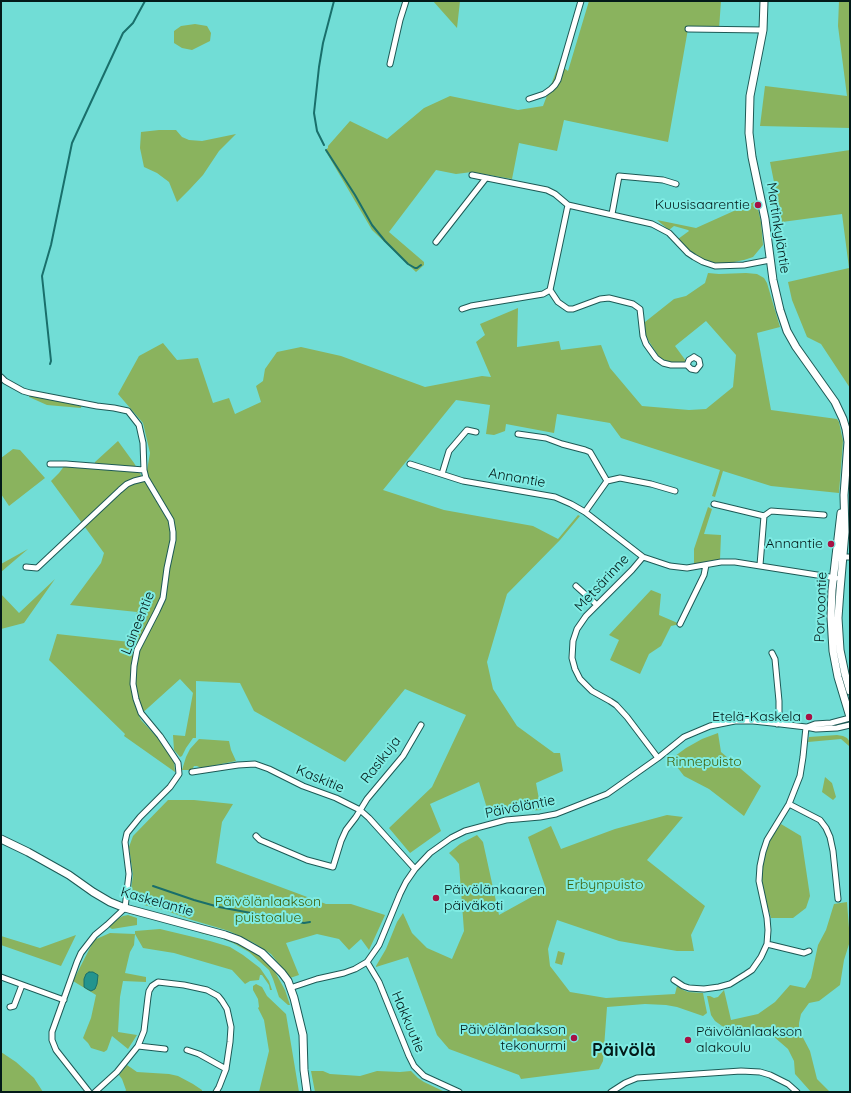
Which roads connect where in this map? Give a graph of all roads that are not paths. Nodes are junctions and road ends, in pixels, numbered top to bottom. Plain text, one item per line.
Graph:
1 (406, 1) edge
2 (581, 1) edge
3 (764, 1) edge
4 (688, 29) dead end
5 (763, 30) junction
6 (390, 64) dead end
7 (529, 99) dead end
8 (472, 175) dead end
9 (486, 178) junction
10 (676, 184) dead end
11 (568, 205) junction
12 (612, 214) junction
13 (436, 242) dead end
14 (770, 260) junction
15 (550, 290) junction
16 (462, 309) dead end
17 (687, 365) dead end
18 (1, 377) edge
19 (476, 432) dead end
20 (518, 434) dead end
21 (848, 442) joint
22 (50, 464) dead end
23 (410, 464) dead end
24 (144, 470) junction
25 (442, 474) junction
26 (146, 478) junction
27 (607, 481) junction
28 (676, 491) dead end
29 (714, 504) dead end
30 (585, 512) junction
31 (824, 515) dead end
32 (764, 516) junction
33 (643, 557) junction
34 (843, 557) edge
35 (706, 565) junction
36 (760, 565) junction
37 (26, 567) dead end
38 (837, 578) junction
39 (576, 586) dead end
40 (597, 605) junction
41 (680, 624) dead end
42 (772, 653) dead end
43 (850, 691) edge
44 (850, 718) edge
45 (777, 724) junction
46 (421, 725) dead end
47 (850, 725) edge
48 (806, 727) junction
49 (658, 758) junction
50 (192, 772) dead end
51 (789, 804) junction
52 (360, 810) junction
53 (256, 836) dead end
54 (1, 839) edge
55 (415, 869) junction
56 (838, 899) dead end
57 (125, 908) junction
58 (767, 944) junction
59 (809, 951) dead end
60 (368, 962) junction
61 (1, 977) edge
62 (674, 980) dead end
63 (22, 985) junction
64 (290, 988) junction
65 (64, 1000) junction
66 (10, 1007) dead end
67 (138, 1046) junction
68 (165, 1049) dead end
69 (187, 1050) dead end
70 (226, 1069) junction
71 (89, 1092) edge
72 (95, 1092) edge
73 (216, 1092) edge
74 (307, 1092) edge
75 (459, 1092) edge
76 (611, 1092) edge
77 (797, 1092) edge

1 - 6 street
2 - 7 street
3 - 5 street, Martinkyläntie
4 - 5 street
5 - 14 street, Martinkyläntie
8 - 9 street
9 - 11 street
9 - 13 street
10 - 12 street
11 - 12 street
11 - 15 street
12 - 14 street
14 - 21 street, Martinkyläntie
15 - 16 street
15 - 17 street
18 - 24 street, Laineentie
19 - 25 street
20 - 27 street
21 - 34 street, Porvoontie
22 - 24 street
23 - 25 street, Annantie
24 - 26 street, Laineentie
25 - 30 street, Annantie
26 - 37 street
26 - 57 street, Laineentie
27 - 28 street
27 - 30 street
29 - 32 street
30 - 33 street, Annantie
31 - 32 street
32 - 36 street
33 - 35 street, Annantie
33 - 40 street, Metsärinne
34 - 38 street, Porvoontie
35 - 36 street, Annantie
35 - 41 street
36 - 38 street, Annantie
38 - 43 street, Porvoontie
38 - 44 street, Porvoontie
39 - 40 street
40 - 49 street, Metsärinne
42 - 45 street
44 - 48 street, Päivöläntie
45 - 48 street, Päivöläntie
45 - 49 street, Päivöläntie
46 - 52 street, Rasikuja
47 - 48 street, Päivöläntie
48 - 51 street
49 - 55 street, Päivöläntie
50 - 52 street, Kaskitie
51 - 56 street
51 - 58 street
52 - 53 street, Rasikuja
52 - 55 street, Kaskitie
54 - 57 street, Kaskelantie
55 - 60 street, Päivöläntie
57 - 64 street, Kaskelantie
57 - 65 street
58 - 59 street
58 - 62 street
60 - 64 street
60 - 75 street, Hakkuutie
61 - 63 street
63 - 65 street
63 - 66 street
64 - 74 street, Kaskelantie
65 - 71 street
67 - 68 street
67 - 70 street
67 - 72 street
69 - 70 street
70 - 73 street
76 - 77 street

